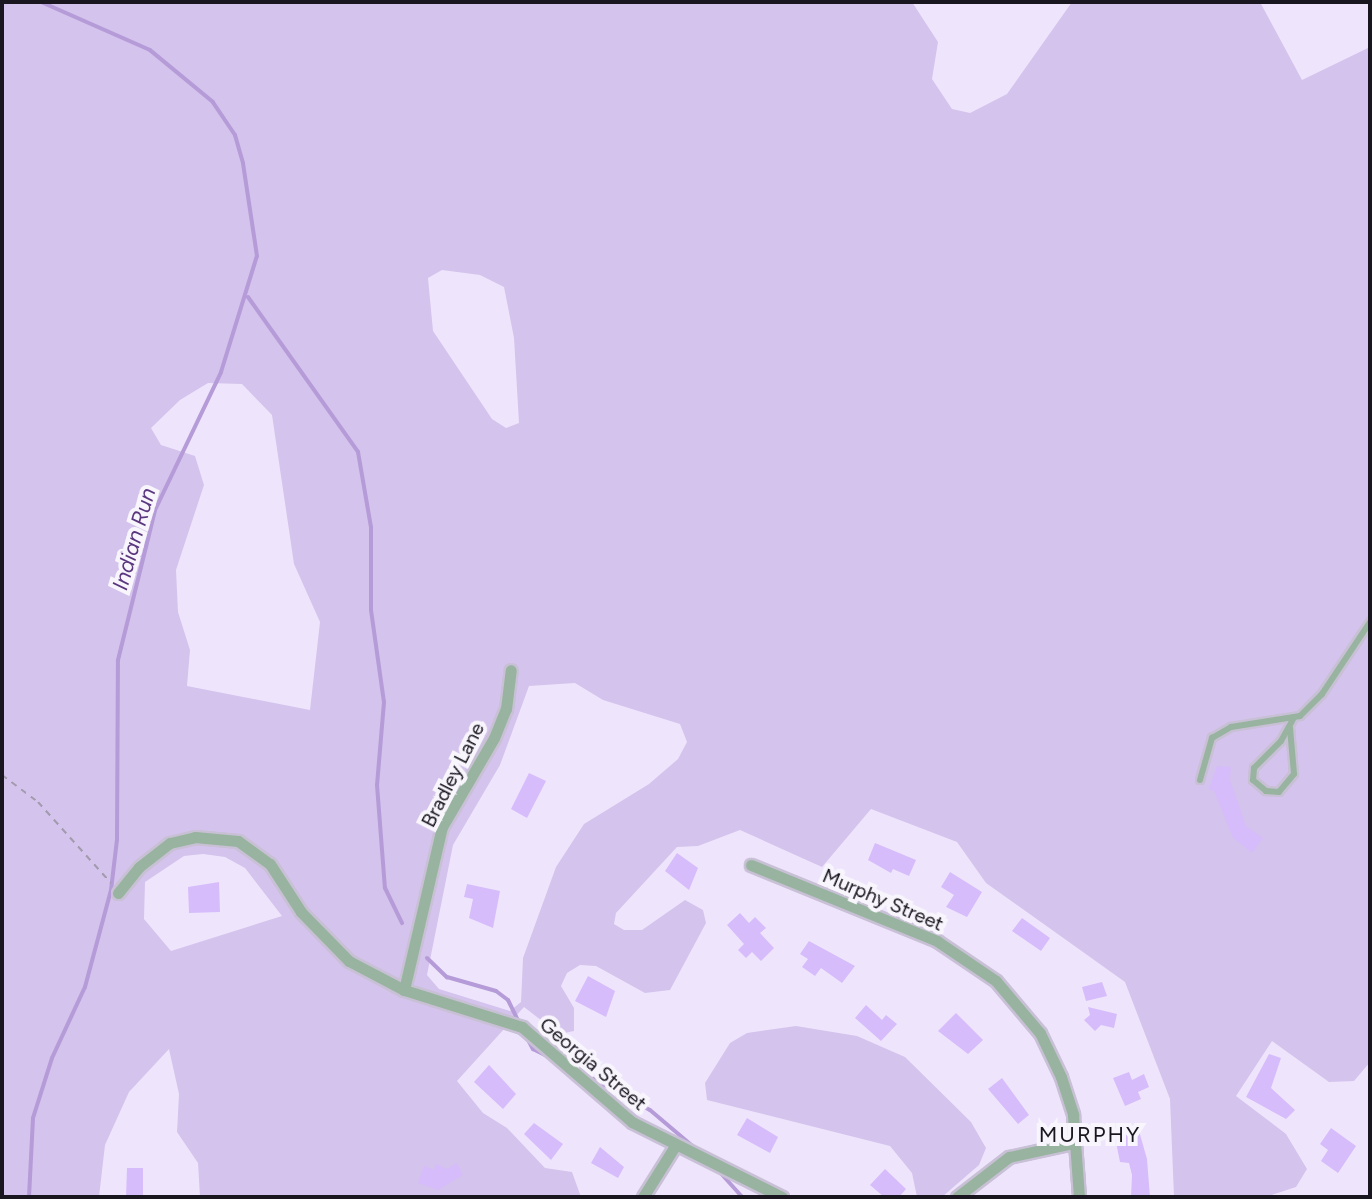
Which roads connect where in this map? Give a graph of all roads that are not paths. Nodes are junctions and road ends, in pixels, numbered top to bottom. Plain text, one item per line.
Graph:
1 (1370, 622) edge
2 (511, 670) dead end
3 (1293, 719) junction
4 (1290, 728) junction
5 (1200, 780) dead end
6 (751, 865) dead end
7 (118, 893) road end
8 (404, 990) junction
9 (1073, 1143) junction
10 (675, 1146) junction
11 (643, 1197) edge
12 (782, 1197) edge
13 (957, 1197) edge
14 (1079, 1197) edge

1 - 3 lane
2 - 8 street, Bradley Lane
3 - 4 lane
3 - 5 lane
4 - 4 lane
6 - 9 street, Murphy Street
7 - 8 street, Georgia Street
8 - 10 street, Georgia Street
9 - 13 street
9 - 14 street, Murphy Street
10 - 11 street
10 - 12 street, Georgia Street

